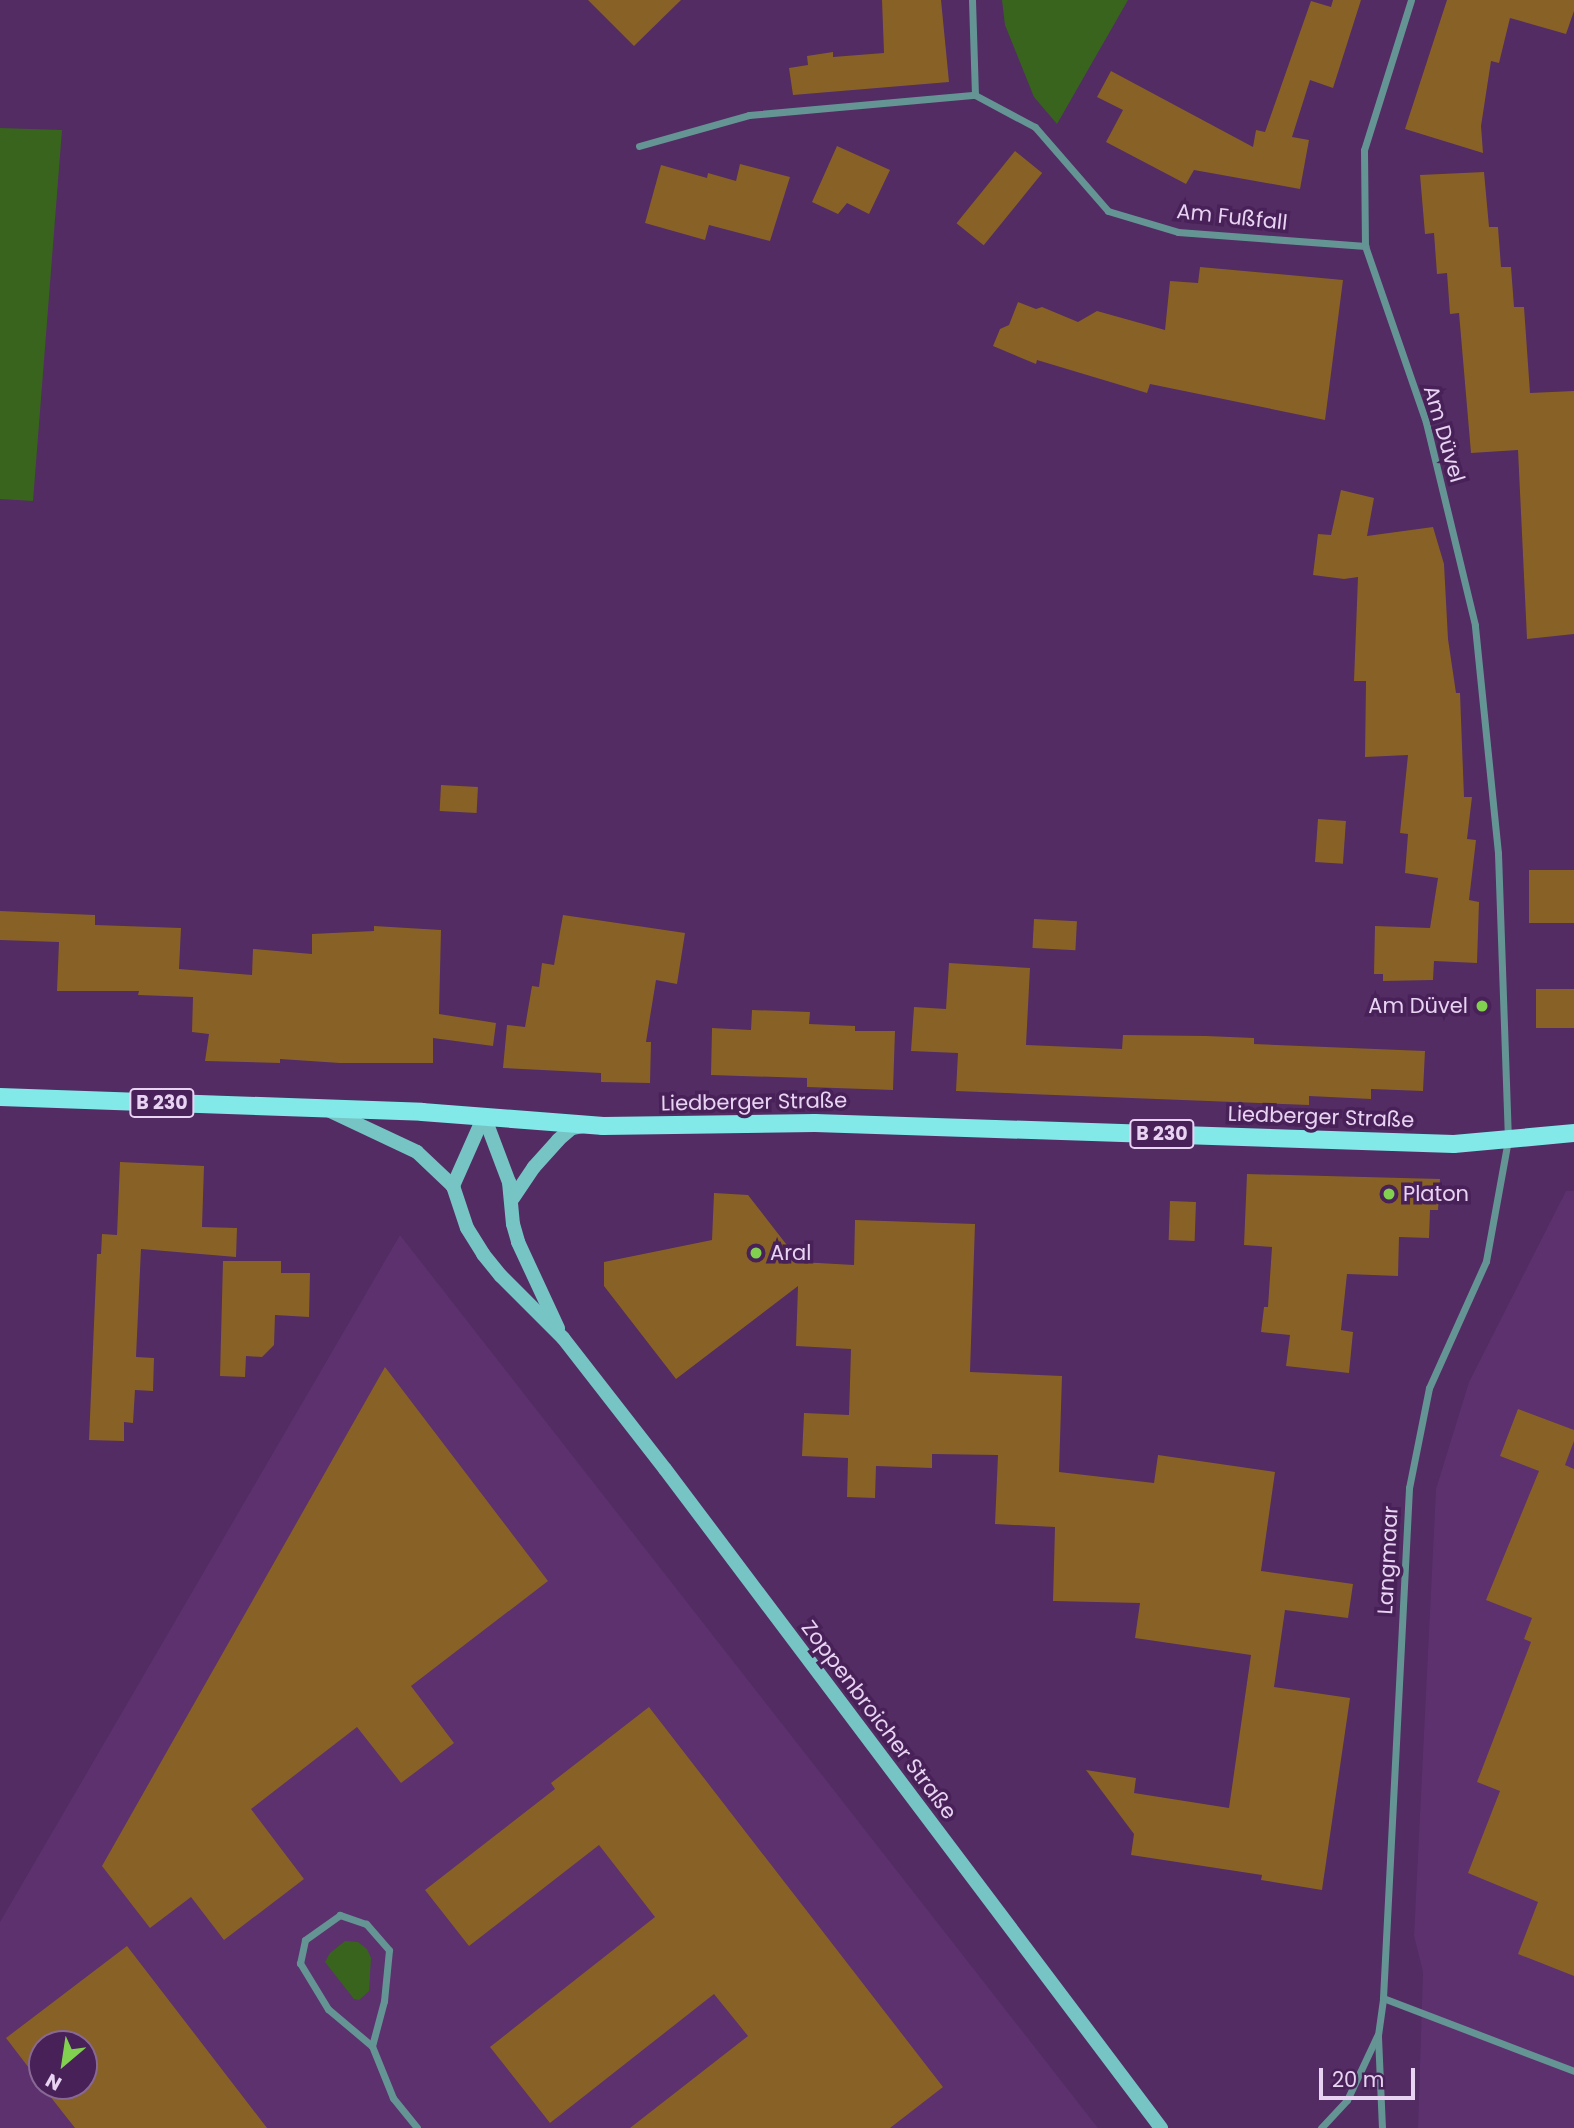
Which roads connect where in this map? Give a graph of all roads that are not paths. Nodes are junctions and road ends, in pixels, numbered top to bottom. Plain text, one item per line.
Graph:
1 (972, 0) edge
2 (1411, 0) edge
3 (975, 95) junction
4 (639, 146) dead end
5 (1365, 246) junction
6 (0, 1097) edge
7 (324, 1107) junction
8 (484, 1116) junction
9 (589, 1124) junction
10 (1571, 1135) edge
11 (1508, 1140) junction
12 (453, 1186) junction
13 (513, 1198) junction
14 (562, 1338) junction
15 (1382, 1998) junction
16 (1378, 2035) junction
17 (372, 2046) junction
18 (1574, 2071) edge
19 (1381, 2126) edge
20 (416, 2128) edge
21 (1161, 2128) edge
22 (1321, 2128) edge

1 - 3 street
2 - 5 street, Am Düvel
3 - 4 street
3 - 5 street, Am Fußfall
5 - 11 street, Am Düvel
6 - 7 main road, Liedberger Straße / B 230
7 - 8 main road, Liedberger Straße / B 230
7 - 12 main road
8 - 9 main road, Liedberger Straße / B 230
8 - 12 main road
8 - 13 main road, Zoppenbroicher Straße
9 - 11 main road, Liedberger Straße / B 230
9 - 13 main road
10 - 11 main road, B 230
11 - 15 street, Langmaar
12 - 14 main road, Zoppenbroicher Straße
13 - 14 main road, Zoppenbroicher Straße
14 - 21 main road, Zoppenbroicher Straße
15 - 16 street, Langmaar
15 - 18 street
16 - 19 street, Langmaar
16 - 22 street, Langmaar
17 - 17 street
17 - 20 street

